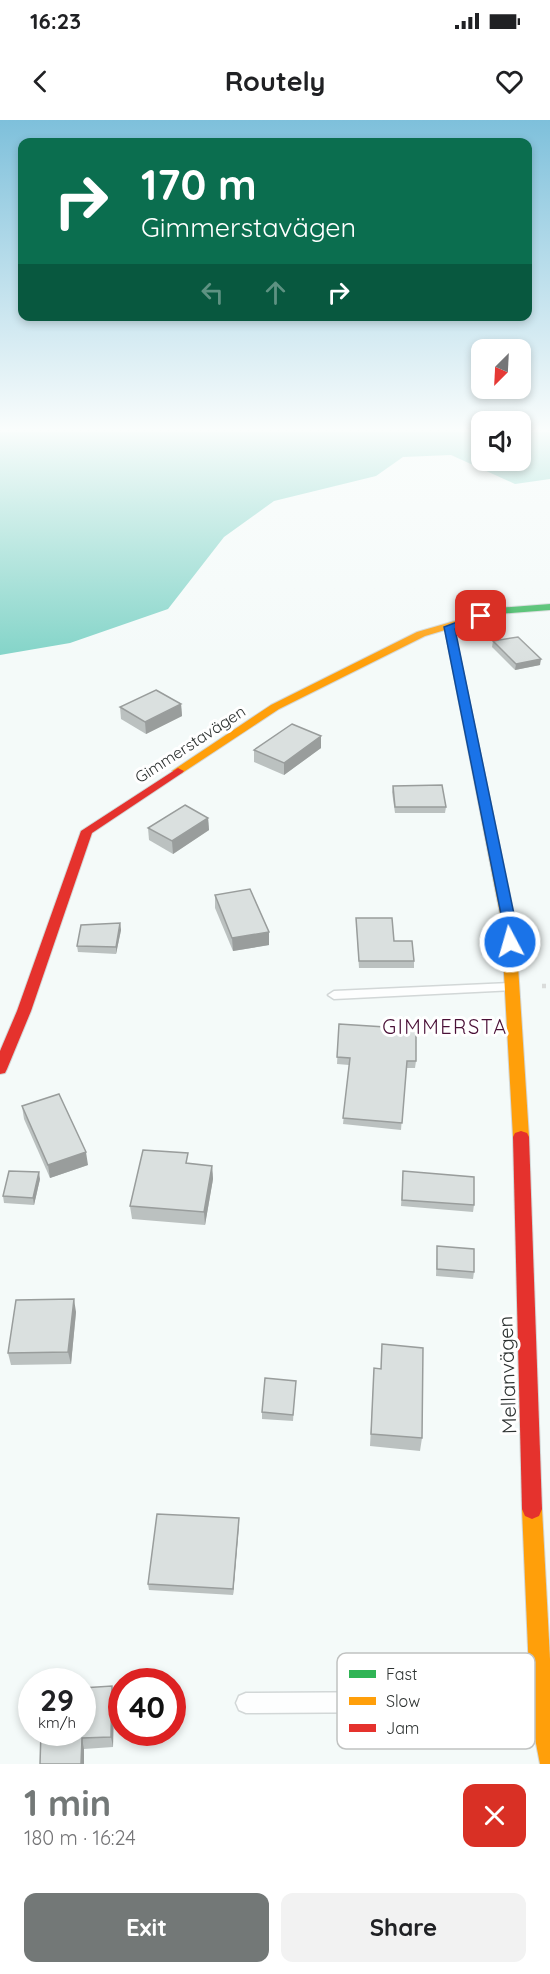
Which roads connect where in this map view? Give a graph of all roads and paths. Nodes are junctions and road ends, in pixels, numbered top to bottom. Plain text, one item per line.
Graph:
1 (550, 607) edge
2 (449, 627) junction
3 (514, 987) junction
4 (334, 995) dead end
5 (0, 1069) edge
6 (545, 1701) edge
7 (337, 1702) edge
8 (246, 1703) dead end
9 (550, 1761) edge

1 - 2 street, Gimmerstavägen
2 - 3 street, Mellanvägen
2 - 5 street, Gimmerstavägen
3 - 4 lane
3 - 6 street, Mellanvägen
6 - 9 street, Mellanvägen
7 - 8 lane

